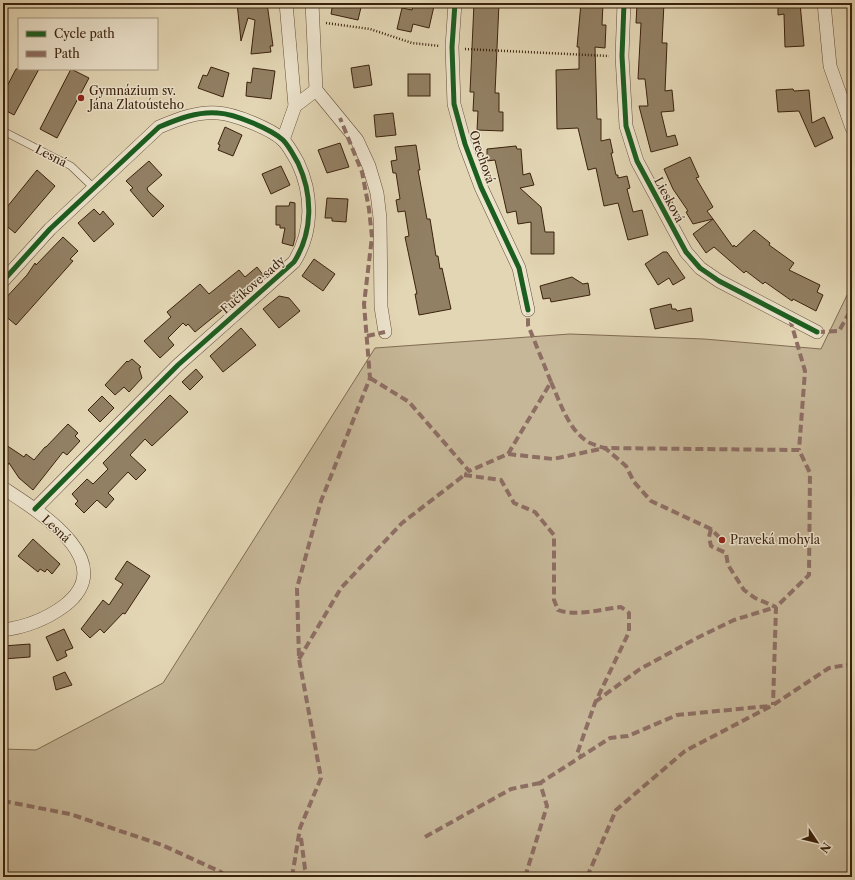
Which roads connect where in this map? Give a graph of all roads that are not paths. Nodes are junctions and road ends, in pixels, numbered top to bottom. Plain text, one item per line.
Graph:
1 (286, 3) edge
2 (312, 3) edge
3 (455, 3) edge
4 (624, 3) edge
5 (824, 3) edge
6 (316, 90) junction
7 (295, 106) junction
8 (852, 128) edge
9 (3, 131) edge
10 (283, 140) junction
11 (94, 188) junction
12 (3, 281) edge
13 (528, 310) dead end
14 (385, 332) dead end
15 (817, 332) dead end
16 (3, 488) edge
17 (34, 509) junction
18 (3, 630) edge

1 - 7 street
2 - 6 street
3 - 13 street, Orechová
4 - 15 street, Liesková
5 - 8 street
6 - 7 street
6 - 14 street
7 - 10 street
9 - 11 lane, Lesná
10 - 11 street, Fučíkove sady
10 - 17 street, Fučíkove sady
11 - 12 street, Fučíkove sady
16 - 17 street, Lesná
17 - 18 street, Lesná

